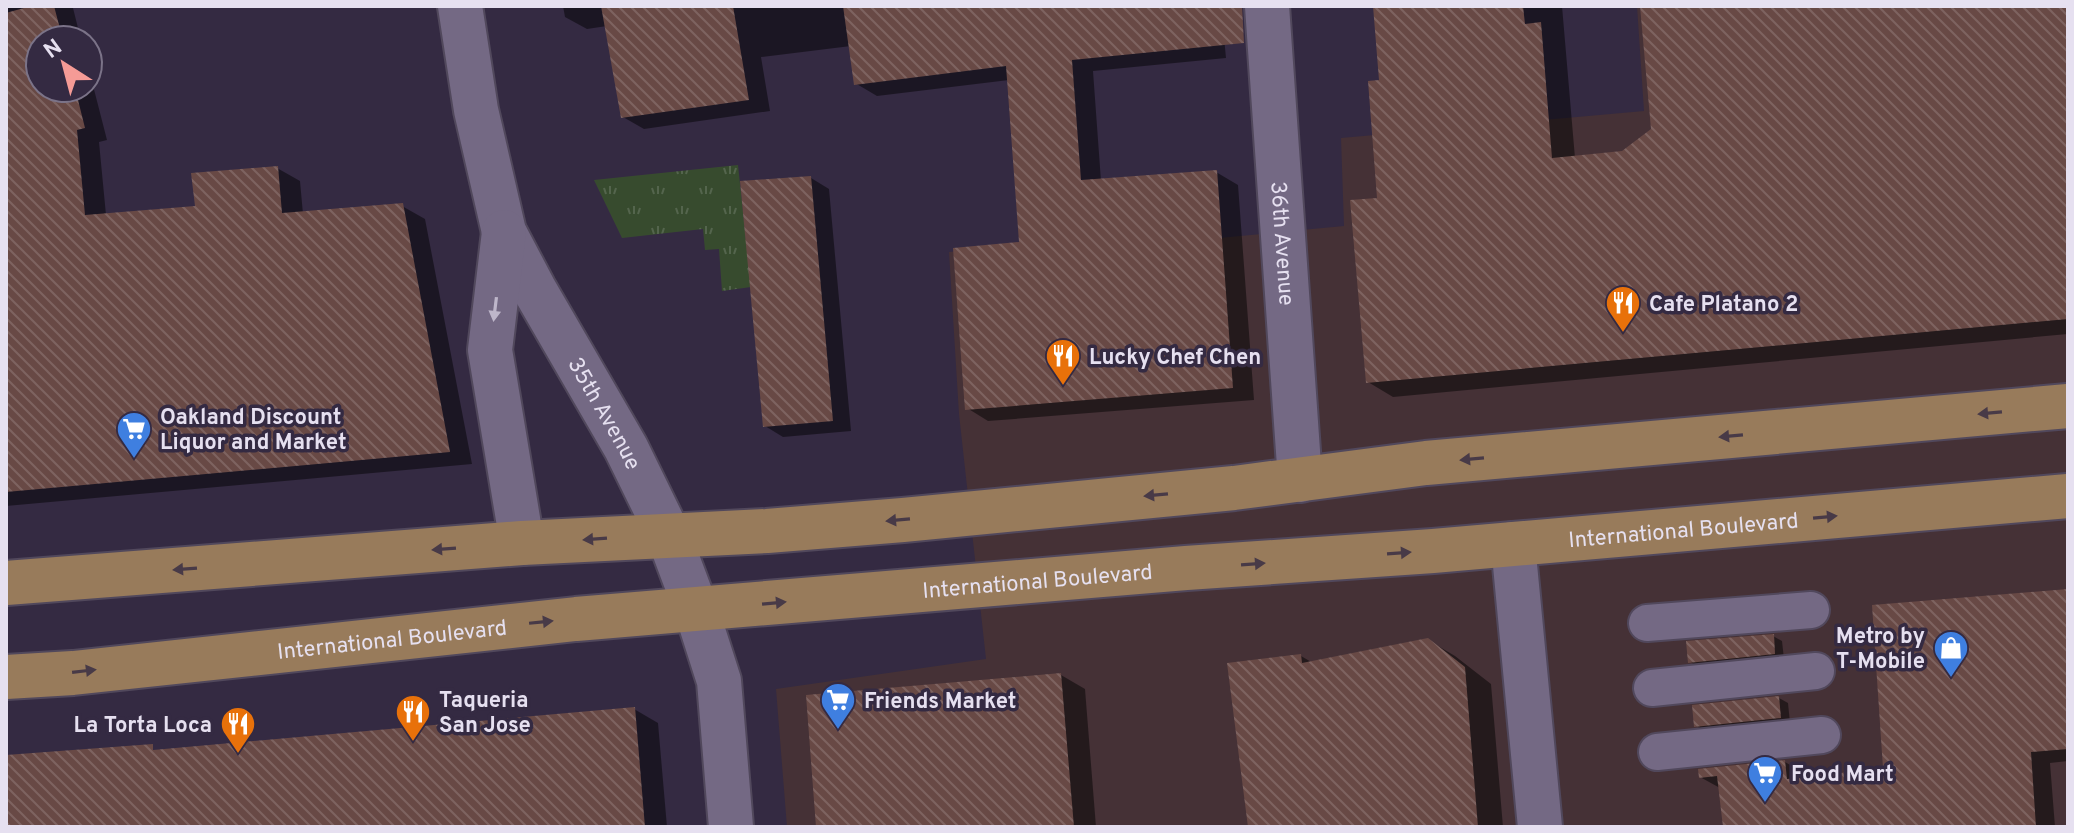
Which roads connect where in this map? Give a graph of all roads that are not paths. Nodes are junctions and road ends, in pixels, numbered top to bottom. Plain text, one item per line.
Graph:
1 (460, 6) edge
2 (1267, 6) edge
3 (504, 232) junction
4 (2068, 406) edge
5 (1300, 480) junction
6 (2068, 496) edge
7 (668, 534) junction
8 (522, 543) junction
9 (1513, 544) junction
10 (6, 583) edge
11 (696, 609) junction
12 (1811, 610) dead end
13 (1647, 623) dead end
14 (1816, 671) dead end
15 (6, 677) edge
16 (1652, 688) dead end
17 (1822, 735) dead end
18 (1657, 752) dead end
19 (731, 827) edge
20 (1540, 827) edge

1 - 3 main road, 35th Avenue
2 - 5 main road, 36th Avenue
3 - 7 main road, 35th Avenue
3 -> 8 main road
4 -> 5 main road
5 -> 7 main road
9 -> 6 main road, International Boulevard
7 -> 8 main road
7 - 11 main road, 35th Avenue
8 -> 10 main road
11 -> 9 main road, International Boulevard
9 - 20 main road
15 -> 11 main road, International Boulevard
11 - 19 main road, 35th Avenue
12 - 13 lane
14 - 16 lane
17 - 18 lane

